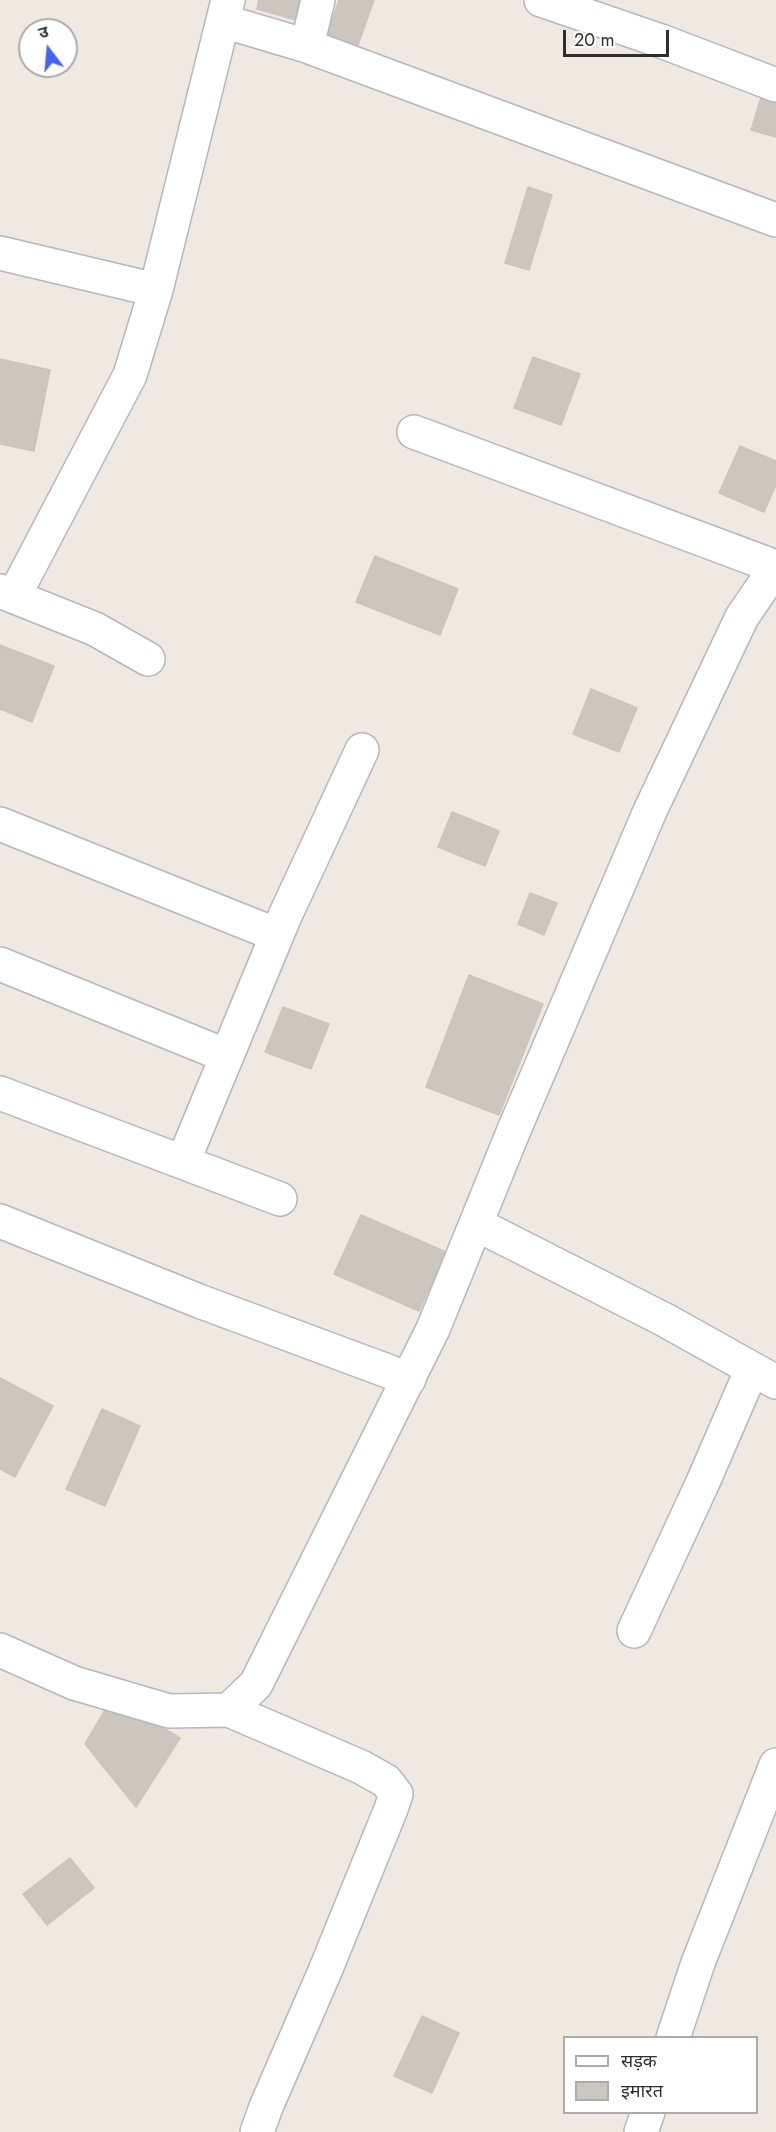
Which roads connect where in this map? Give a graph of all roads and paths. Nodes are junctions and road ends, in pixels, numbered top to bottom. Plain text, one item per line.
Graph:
1 (318, 0) edge
2 (541, 0) edge
3 (225, 10) edge
4 (307, 46) junction
5 (776, 85) edge
6 (776, 220) edge
7 (0, 253) edge
8 (156, 290) junction
9 (414, 432) dead end
10 (776, 567) edge
11 (7, 593) edge
12 (148, 659) dead end
13 (362, 750) dead end
14 (0, 824) edge
15 (277, 935) junction
16 (0, 964) edge
17 (227, 1056) junction
18 (0, 1093) edge
19 (183, 1162) junction
20 (280, 1199) dead end
21 (0, 1221) edge
22 (476, 1224) junction
23 (764, 1376) edge
24 (409, 1379) junction
25 (634, 1631) dead end
26 (0, 1650) edge
27 (229, 1710) junction
28 (776, 1765) edge
29 (673, 2036) edge
30 (647, 2114) edge
31 (257, 2132) edge
32 (641, 2132) edge

1 - 4 street
2 - 5 street
3 - 4 street
3 - 8 street
4 - 6 street
7 - 8 street
8 - 11 street
9 - 10 street
10 - 22 street
11 - 12 street
13 - 15 street
14 - 15 street
15 - 17 street
16 - 17 street
17 - 19 street
18 - 19 street
19 - 20 street
21 - 24 street
22 - 23 street
22 - 24 street
23 - 25 street
24 - 27 street
26 - 27 street
27 - 31 street
28 - 29 street
30 - 32 street

